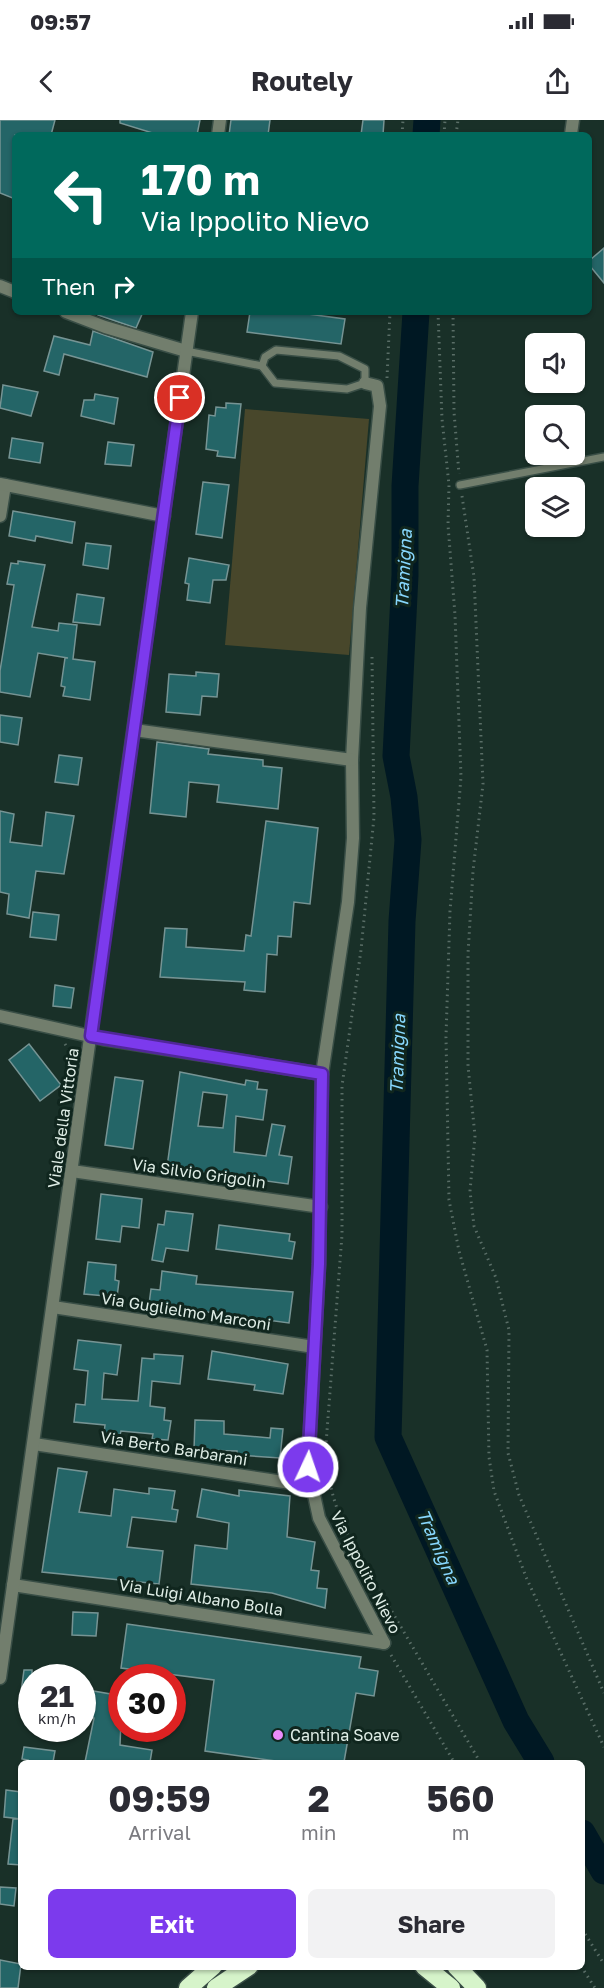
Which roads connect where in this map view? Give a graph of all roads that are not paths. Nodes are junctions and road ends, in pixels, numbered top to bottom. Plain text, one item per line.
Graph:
1 (74, 315) edge
2 (192, 315) edge
3 (186, 351) junction
4 (262, 366) junction
5 (365, 383) junction
6 (604, 457) edge
7 (2, 485) edge
8 (460, 485) road end
9 (0, 516) edge
10 (164, 516) junction
11 (134, 730) junction
12 (352, 760) junction
13 (0, 1016) edge
14 (91, 1036) junction
15 (322, 1074) junction
16 (72, 1171) junction
17 (321, 1207) junction
18 (53, 1307) junction
19 (314, 1347) junction
20 (34, 1444) junction
21 (310, 1486) junction
22 (13, 1585) junction
23 (4, 1621) edge
24 (384, 1643) joint
25 (0, 1678) edge
26 (208, 1970) edge
27 (243, 1970) edge
28 (429, 1970) edge
29 (460, 1970) edge
30 (188, 1988) edge
31 (216, 1988) edge
32 (451, 1988) edge
33 (477, 1988) edge

1 - 3 street
2 - 3 street, Viale della Vittoria
3 - 4 lane
3 - 10 street, Viale della Vittoria
4 - 5 lane
4 - 5 lane
5 - 12 street, Via Ippolito Nievo
6 - 8 lane
7 - 9 street
7 - 10 street
10 - 11 street, Viale della Vittoria
11 - 12 street
11 - 14 street, Viale della Vittoria
12 - 15 street, Via Ippolito Nievo
13 - 14 street
14 - 15 street
14 - 16 street, Viale della Vittoria
15 - 17 street, Via Ippolito Nievo
16 - 17 street, Via Silvio Grigolin
16 - 18 street, Viale della Vittoria
17 - 19 street, Via Ippolito Nievo
18 - 19 street, Via Guglielmo Marconi
18 - 20 street, Viale della Vittoria
19 - 21 street, Via Ippolito Nievo
20 - 21 street, Via Berto Barbarani
20 - 22 street, Viale della Vittoria
21 - 24 street, Via Ippolito Nievo
22 - 23 street, Viale della Vittoria
22 - 24 street, Via Luigi Albano Bolla
23 - 25 street, Viale della Vittoria
26 - 30 highway
27 - 31 highway
28 - 32 highway
29 - 33 highway

